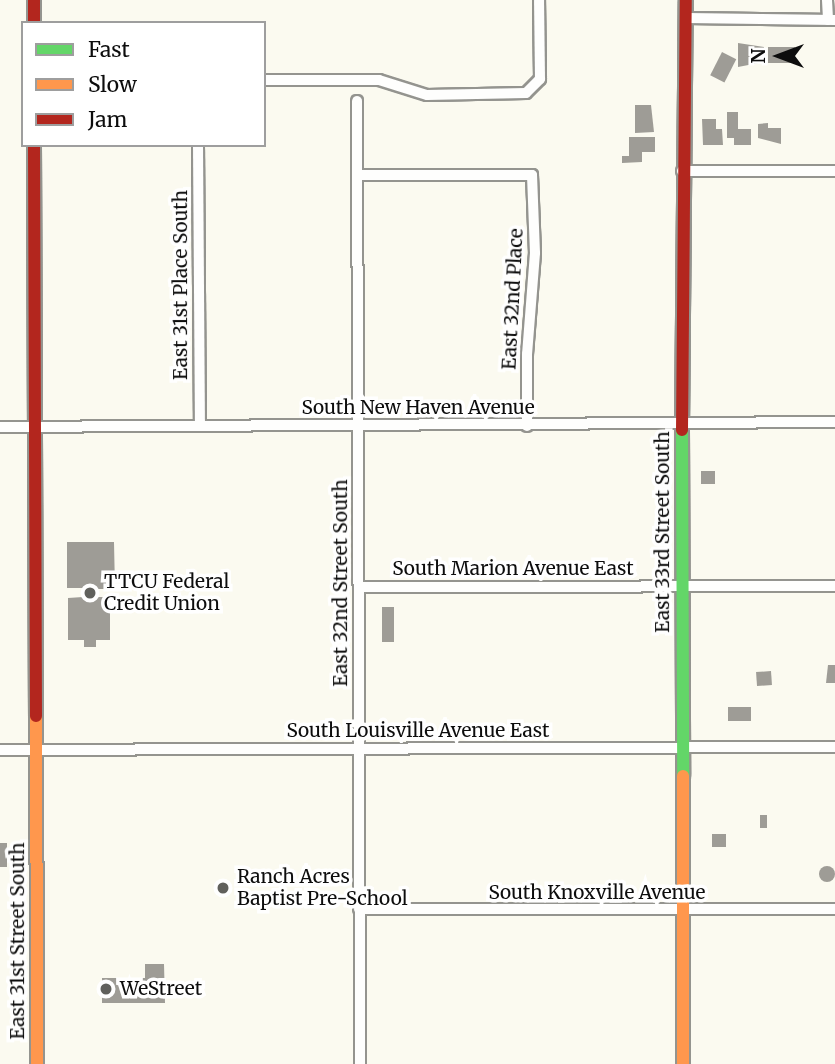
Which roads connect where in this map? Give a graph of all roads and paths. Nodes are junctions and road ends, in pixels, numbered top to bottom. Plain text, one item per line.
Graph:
1 (34, 0) edge
2 (539, 0) edge
3 (686, 0) edge
4 (827, 0) edge
5 (687, 18) junction
6 (831, 20) edge
7 (34, 21) edge
8 (266, 80) edge
9 (357, 101) dead end
10 (34, 147) edge
11 (198, 147) edge
12 (682, 171) junction
13 (835, 171) edge
14 (358, 175) junction
15 (835, 422) edge
16 (682, 423) junction
17 (358, 424) junction
18 (200, 425) junction
19 (34, 426) junction
20 (527, 426) junction
21 (0, 427) edge
22 (835, 586) edge
23 (359, 587) junction
24 (682, 587) junction
25 (835, 747) edge
26 (359, 748) junction
27 (682, 749) junction
28 (0, 750) edge
29 (35, 750) junction
30 (359, 909) junction
31 (835, 909) edge
32 (683, 910) junction
33 (37, 1064) edge
34 (360, 1064) edge
35 (683, 1064) edge

1 - 7 street
2 - 8 street
3 - 5 street, East 33rd Street South
4 - 6 street
5 - 6 street
5 - 12 street, East 33rd Street South
9 - 14 street, East 32nd Street South
10 - 19 street, East 31st Street South
11 - 18 street, East 31st Place South
12 - 13 street
12 - 16 street, East 33rd Street South
14 - 17 street, East 32nd Street South
14 - 20 street, East 32nd Place
15 - 16 street, South New Haven Avenue
16 - 20 street, South New Haven Avenue
16 - 24 street, East 33rd Street South
17 - 18 street, South New Haven Avenue
17 - 20 street, South New Haven Avenue
17 - 23 street, East 32nd Street South
18 - 19 street, South New Haven Avenue
19 - 21 street, South New Haven Avenue
19 - 29 street, East 31st Street South
22 - 24 street, South Marion Avenue East
23 - 24 street, South Marion Avenue East
23 - 26 street, East 32nd Street South
24 - 27 street, East 33rd Street South
25 - 27 street, South Louisville Avenue East
26 - 27 street, South Louisville Avenue East
26 - 29 street, South Louisville Avenue East
26 - 30 street, East 32nd Street South
27 - 32 street, East 33rd Street South
28 - 29 street, South Louisville Avenue East
29 - 33 street, East 31st Street South
30 - 32 street, South Knoxville Avenue
30 - 34 street, East 32nd Street South
31 - 32 street, South Knoxville Avenue
32 - 35 street, East 33rd Street South

